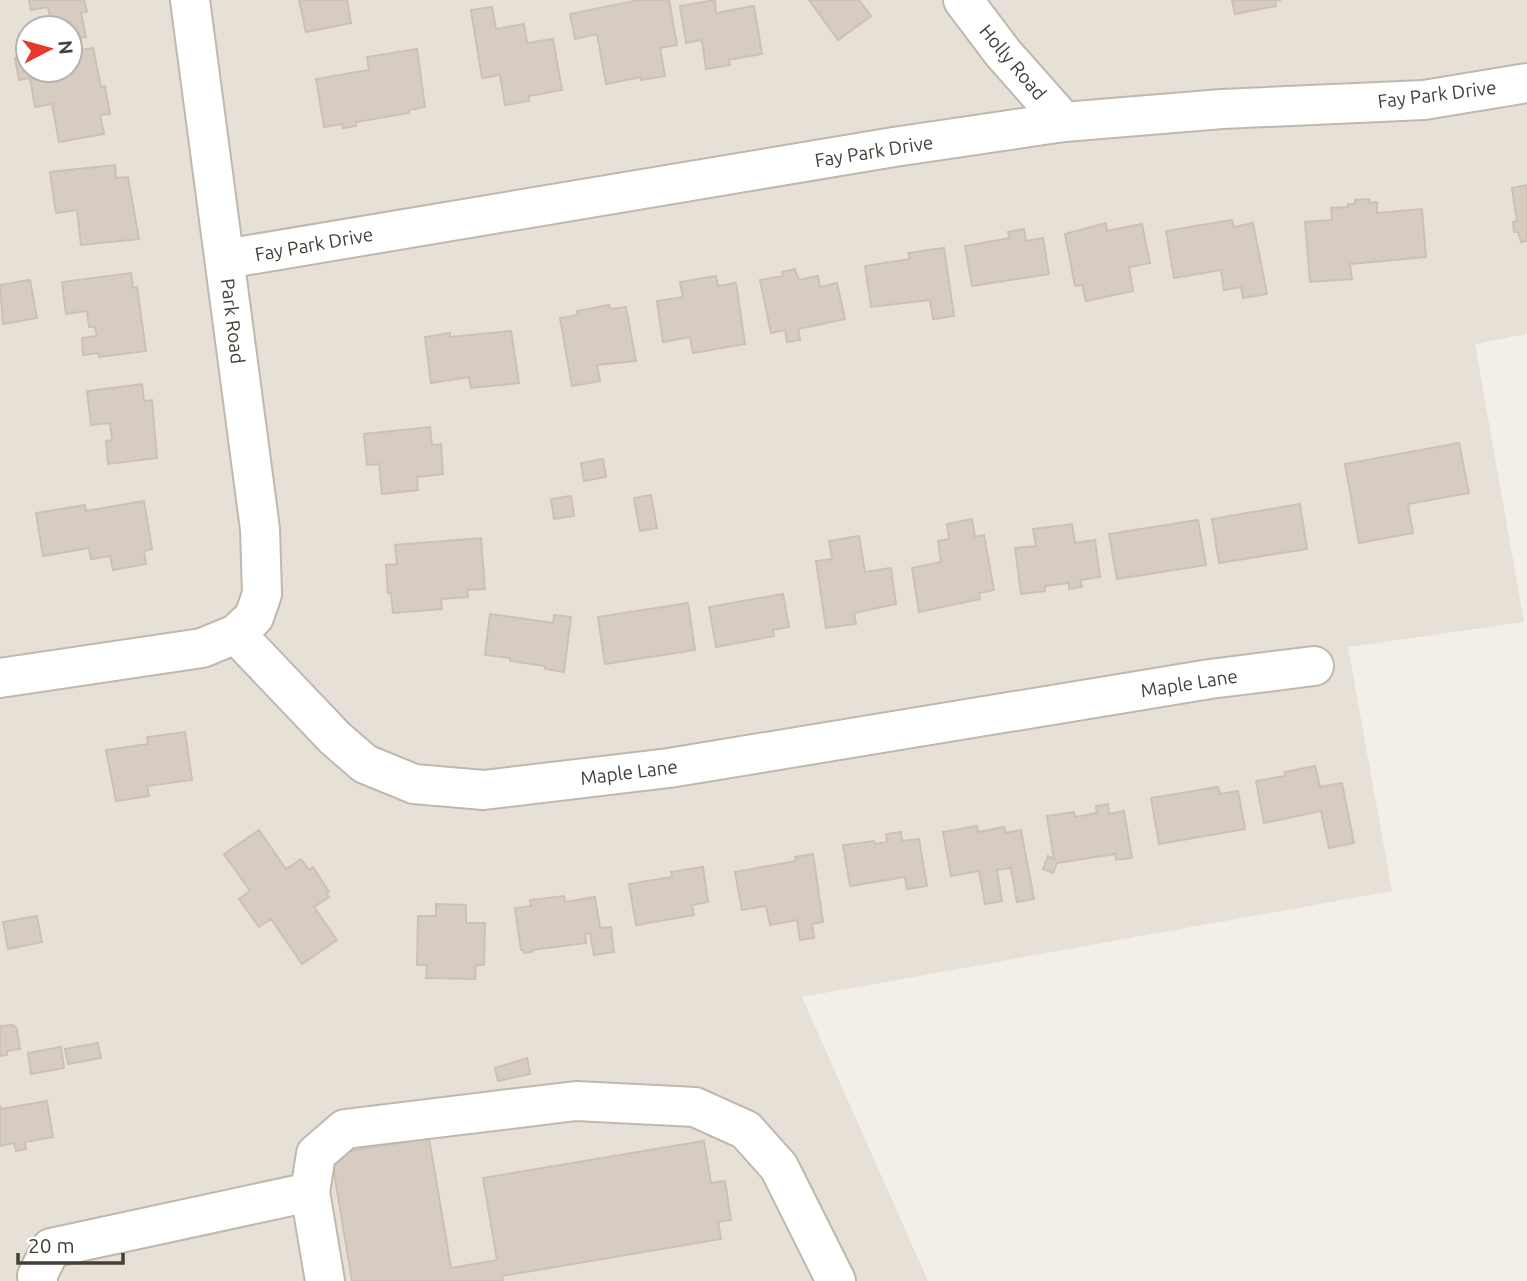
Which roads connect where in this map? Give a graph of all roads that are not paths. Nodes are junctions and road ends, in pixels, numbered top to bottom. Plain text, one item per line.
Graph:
1 (190, 0) edge
2 (963, 0) edge
3 (1527, 83) edge
4 (1064, 122) junction
5 (225, 259) junction
6 (236, 634) junction
7 (1314, 666) dead end
8 (0, 678) edge
9 (310, 1192) junction
10 (38, 1281) edge
11 (325, 1281) edge
12 (836, 1281) edge

1 - 5 street, Park Road
2 - 4 street, Holly Road
3 - 4 street, Fay Park Drive
4 - 5 street, Fay Park Drive
5 - 6 street, Park Road
6 - 7 street, Maple Lane
6 - 8 street
9 - 10 street
9 - 11 street
9 - 12 street

